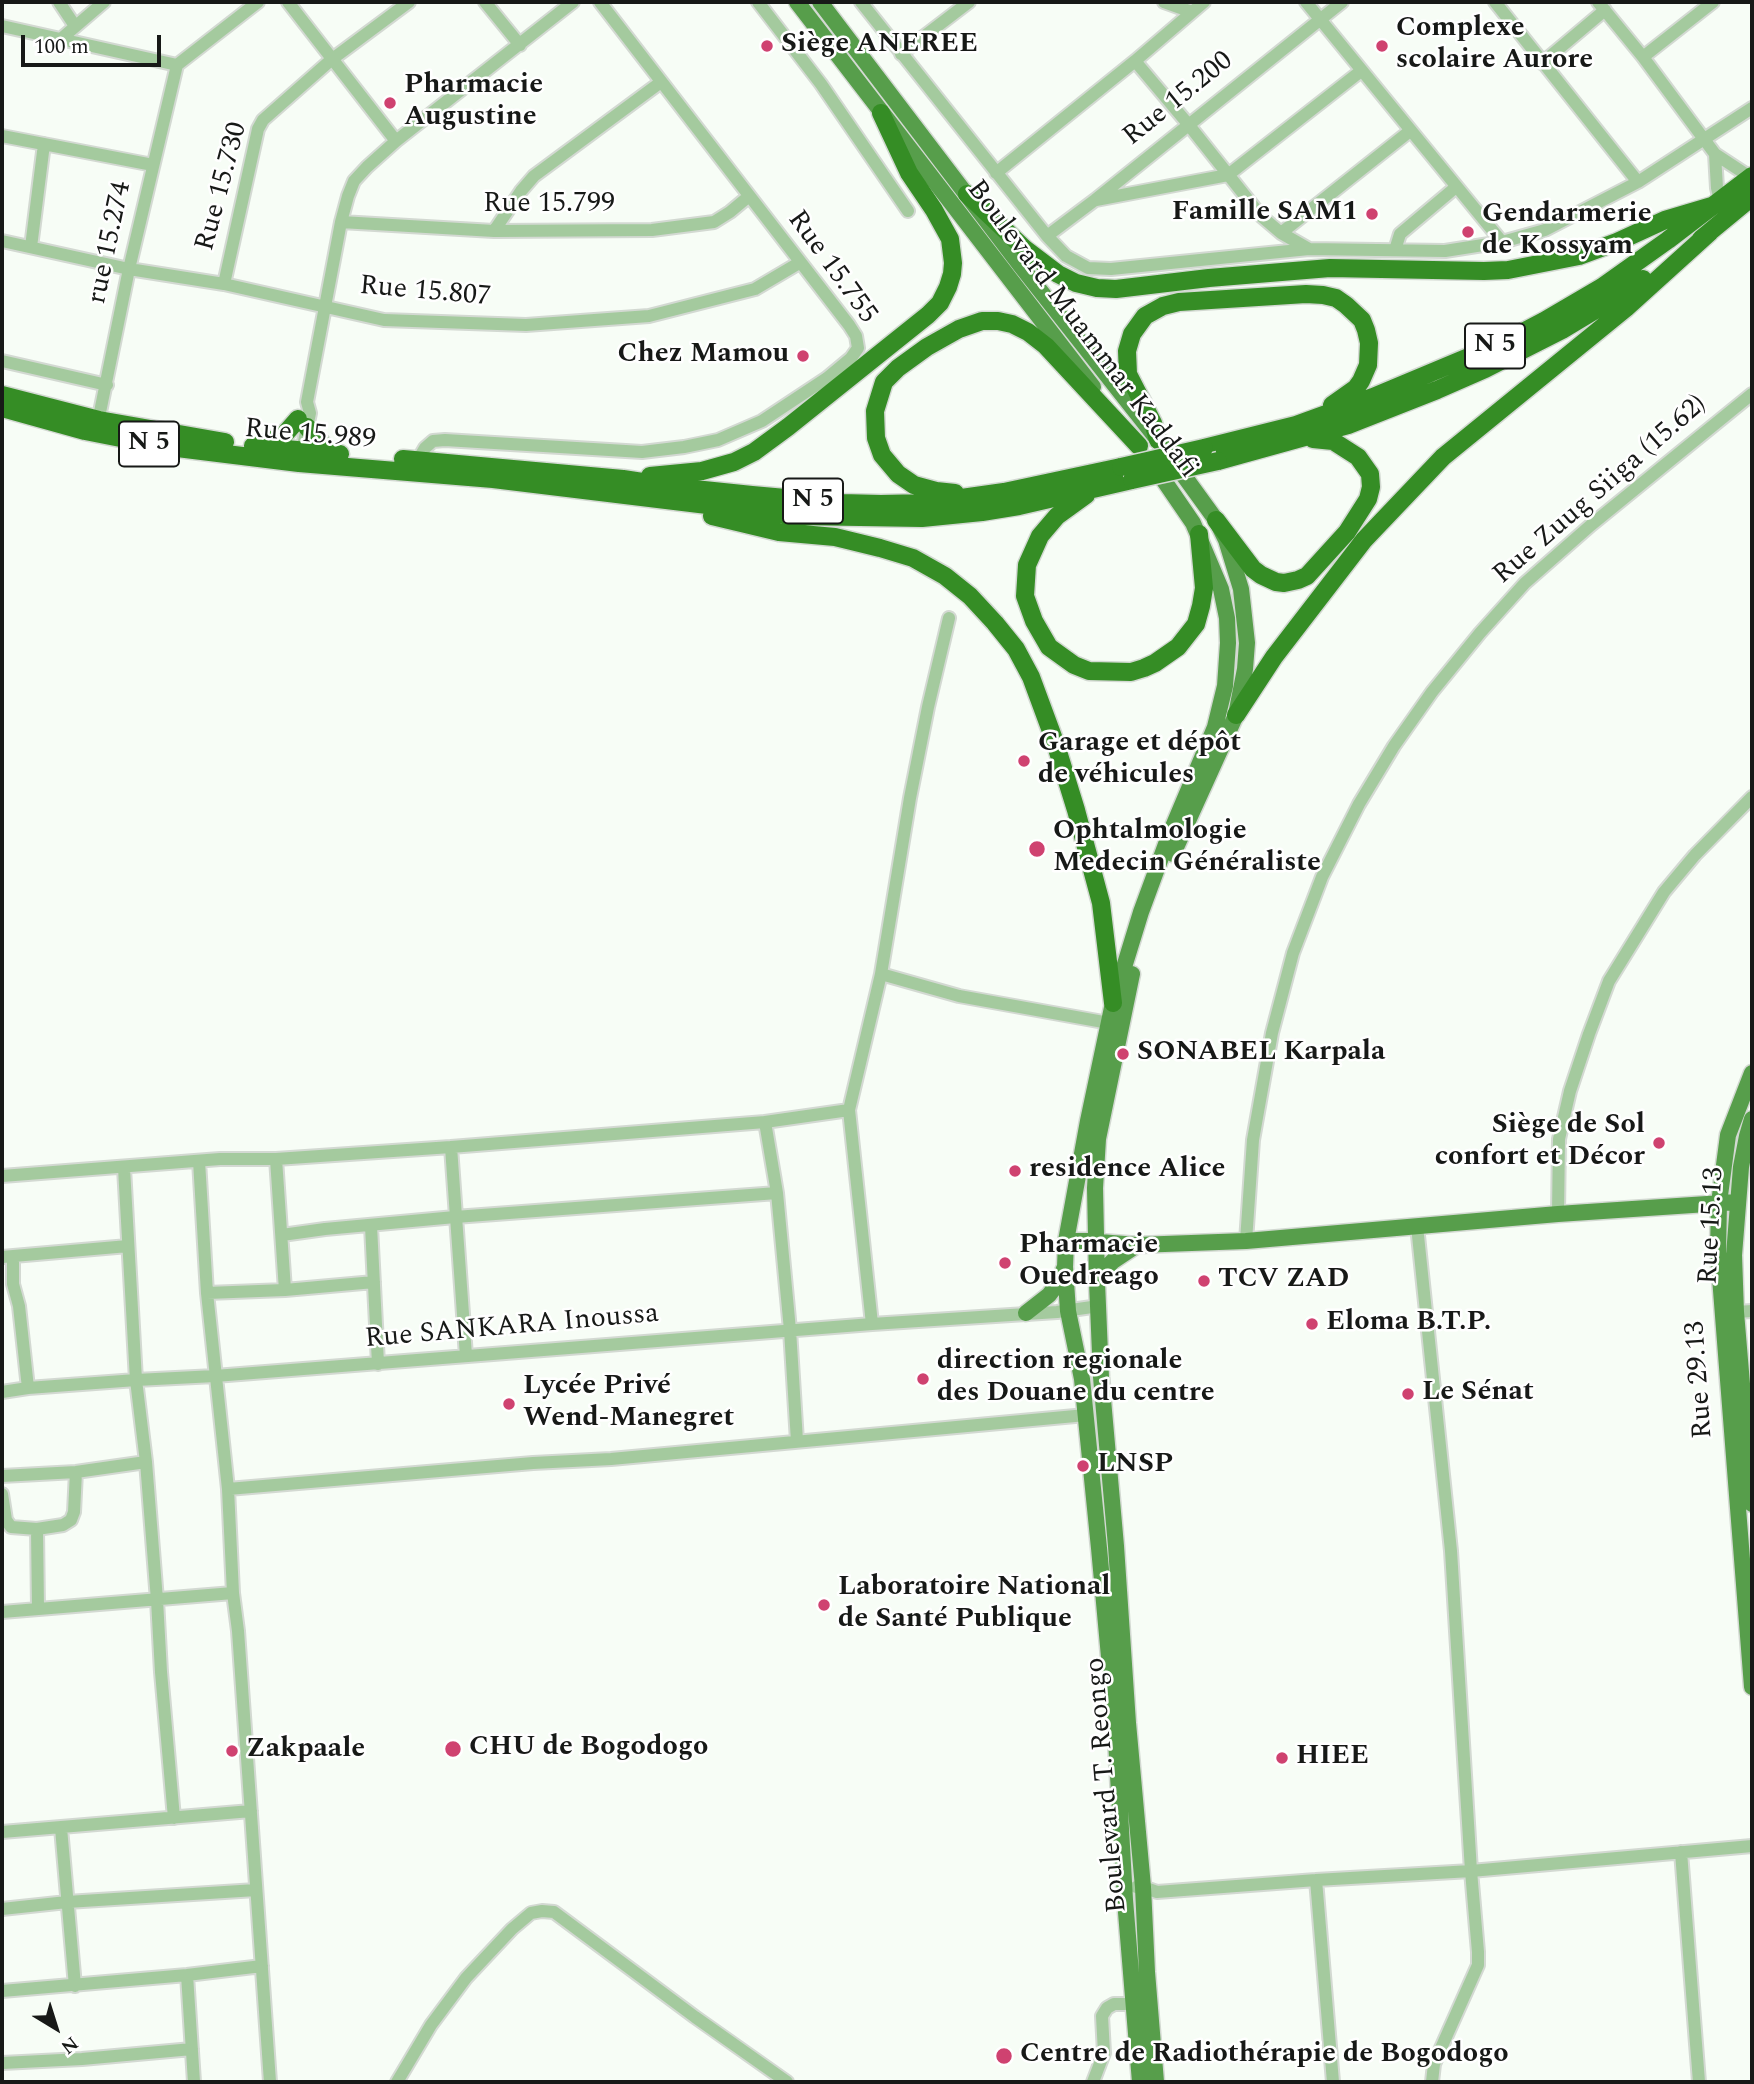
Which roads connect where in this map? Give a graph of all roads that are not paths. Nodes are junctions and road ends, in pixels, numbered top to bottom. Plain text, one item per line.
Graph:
1 (59, 2) edge
2 (104, 2) edge
3 (258, 2) edge
4 (288, 2) edge
5 (409, 2) edge
6 (485, 2) edge
7 (573, 2) edge
8 (600, 2) edge
9 (758, 2) edge
10 (797, 2) edge
11 (820, 2) edge
12 (862, 2) edge
13 (969, 2) edge
14 (1164, 2) edge
15 (1204, 2) edge
16 (1307, 2) edge
17 (1342, 2) edge
18 (1713, 2) edge
19 (1501, 4) edge
20 (1602, 6) edge
21 (1192, 12) junction
22 (1320, 19) junction
23 (2, 26) edge
24 (75, 26) junction
25 (62, 38) junction
26 (520, 45) junction
27 (901, 54) junction
28 (1643, 57) junction
29 (331, 60) junction
30 (1135, 61) junction
31 (1542, 63) junction
32 (177, 65) junction
33 (1361, 71) junction
34 (661, 82) junction
35 (1752, 108) edge
36 (881, 113) junction
37 (1188, 124) junction
38 (1410, 131) junction
39 (2, 135) edge
40 (1704, 138) junction
41 (396, 141) junction
42 (44, 144) junction
43 (1715, 154) junction
44 (153, 165) junction
45 (996, 173) junction
46 (1228, 175) junction
47 (1751, 176) edge
48 (1638, 182) junction
49 (1456, 187) junction
50 (967, 194) junction
51 (748, 197) junction
52 (1752, 197) edge
53 (1095, 200) junction
54 (1716, 203) junction
55 (908, 211) dead end
56 (341, 222) junction
57 (494, 231) junction
58 (1710, 232) junction
59 (1281, 233) junction
60 (1047, 236) junction
61 (2, 241) edge
62 (1502, 242) junction
63 (31, 247) junction
64 (1309, 249) junction
65 (1395, 250) junction
66 (799, 263) junction
67 (129, 269) junction
68 (224, 284) junction
69 (325, 307) junction
70 (2, 361) edge
71 (107, 385) junction
72 (1752, 394) edge
73 (2, 395) edge
74 (2, 408) edge
75 (302, 423) junction
76 (97, 427) junction
77 (1301, 431) junction
78 (1158, 440) junction
79 (258, 446) junction
80 (1139, 446) junction
81 (330, 453) junction
82 (294, 456) junction
83 (418, 460) junction
84 (1127, 474) junction
85 (620, 486) junction
86 (1099, 488) junction
87 (1004, 492) junction
88 (1216, 520) junction
89 (1199, 534) junction
90 (949, 618) dead end
91 (1245, 669) joint
92 (1236, 715) junction
93 (1215, 727) joint
94 (1752, 797) edge
95 (881, 974) junction
96 (1113, 1003) junction
97 (1109, 1023) junction
98 (1752, 1073) edge
99 (849, 1110) junction
100 (1752, 1119) edge
101 (765, 1122) junction
102 (451, 1147) junction
103 (276, 1159) junction
104 (199, 1161) junction
105 (124, 1168) junction
106 (2, 1176) edge
107 (777, 1193) junction
108 (1737, 1202) junction
109 (1719, 1203) junction
110 (1558, 1214) junction
111 (455, 1217) junction
112 (371, 1226) junction
113 (1418, 1226) junction
114 (282, 1235) junction
115 (1066, 1241) junction
116 (1246, 1241) junction
117 (1096, 1242) junction
118 (1137, 1245) junction
119 (128, 1246) junction
120 (8, 1256) edge
121 (1065, 1267) junction
122 (374, 1282) junction
123 (1097, 1282) junction
124 (285, 1290) junction
125 (207, 1293) junction
126 (1099, 1306) junction
127 (1068, 1311) junction
128 (1744, 1312) edge
129 (1026, 1313) junction
130 (872, 1324) junction
131 (790, 1331) junction
132 (466, 1356) junction
133 (378, 1364) junction
134 (215, 1376) junction
135 (136, 1380) junction
136 (28, 1388) junction
137 (2, 1392) edge
138 (1086, 1415) junction
139 (797, 1441) junction
140 (146, 1462) junction
141 (76, 1472) junction
142 (2, 1476) edge
143 (228, 1489) junction
144 (2, 1494) edge
145 (1752, 1504) edge
146 (37, 1529) junction
147 (233, 1593) junction
148 (158, 1600) junction
149 (38, 1609) junction
150 (2, 1612) edge
151 (1752, 1687) edge
152 (251, 1811) junction
153 (174, 1818) junction
154 (61, 1828) junction
155 (2, 1832) edge
156 (1752, 1846) edge
157 (1681, 1852) junction
158 (1471, 1871) junction
159 (1316, 1880) junction
160 (256, 1890) junction
161 (1125, 1893) junction
162 (1148, 1893) junction
163 (67, 1902) junction
164 (2, 1909) edge
165 (262, 1966) junction
166 (187, 1975) junction
167 (75, 1986) junction
168 (2, 1991) edge
169 (1133, 2004) junction
170 (191, 2049) junction
171 (2, 2063) edge
172 (194, 2082) edge
173 (270, 2082) edge
174 (397, 2082) edge
175 (787, 2082) edge
176 (1093, 2082) edge
177 (1140, 2082) edge
178 (1156, 2082) edge
179 (1333, 2082) edge
180 (1432, 2082) edge
181 (1699, 2082) edge

1 - 24 street
2 - 24 street
3 - 32 street
4 - 29 street
5 - 29 street, Rue 15.730
6 - 26 street
7 - 26 street
8 - 34 street, Rue 15.755
9 - 55 street
10 - 36 main road, Boulevard Muammar Kaddafi
11 - 50 main road, Boulevard Muammar Kaddafi
12 - 27 street
13 - 27 street
14 - 21 street
15 - 21 street
16 - 22 street
17 - 22 street, Rue 15.200
18 - 28 street
19 - 31 street
20 - 28 street
20 - 31 street
21 - 30 street
22 - 33 street
22 - 37 street, Rue 15.200
23 - 25 street
24 - 25 street
25 - 32 street
26 - 41 street
27 - 45 street
28 - 40 street
29 - 41 street
29 - 68 street, Rue 15.730
30 - 37 street
30 - 45 street
31 - 48 street
32 - 44 street, rue 15.274
33 - 38 street
33 - 46 street
34 - 51 street, Rue 15.755
34 - 57 street
35 - 40 street
36 - 80 main road, Boulevard Muammar Kaddafi
36 - 85 highway
37 - 46 street
37 - 53 street, Rue 15.200
38 - 49 street
38 - 59 street
39 - 42 street
40 - 43 street
40 - 48 street
41 - 56 street
42 - 44 street
42 - 63 street
43 - 47 street
43 - 54 street
44 - 67 street, rue 15.274
45 - 60 street
46 - 53 street
46 - 59 street
47 - 54 highway, N 5
48 - 62 street
49 - 62 street
49 - 65 street
50 - 54 highway
50 - 78 main road, Boulevard Muammar Kaddafi
51 - 57 street, Rue 15.799
51 - 66 street, Rue 15.755
52 - 58 highway, N 5
53 - 60 street, Rue 15.200
54 - 77 highway, N 5
56 - 57 street, Rue 15.799
56 - 69 street
58 - 77 highway, N 5
58 - 92 highway
59 - 64 street
60 - 64 street
61 - 63 street, Rue 15.807
62 - 65 street
63 - 67 street, Rue 15.807
64 - 65 street
66 - 69 street, Rue 15.807
66 - 83 street, Rue 15.755
67 - 68 street, Rue 15.807
67 - 71 street, rue 15.274
68 - 69 street, Rue 15.807
69 - 75 street
70 - 71 street
71 - 76 street, rue 15.274
72 - 116 street, Rue Zuug Siiga (15.62)
73 - 76 highway, N 5
74 - 76 highway, Rue 15.989 / N 5
75 - 79 highway
75 - 81 highway
75 - 82 street
76 - 79 highway, N 5
76 - 82 highway, Rue 15.989 / N 5
77 - 78 highway
77 - 84 highway, N 5, bridge
77 - 84 highway, N 5, bridge
77 - 88 highway
78 - 88 main road, Boulevard Muammar Kaddafi
79 - 82 highway, N 5
80 - 87 highway
80 - 89 main road, Boulevard Muammar Kaddafi
81 - 82 highway, N 5
81 - 83 highway, N 5
82 - 85 highway, Rue 15.989 / N 5
83 - 85 highway, N 5
84 - 86 highway, N 5
84 - 87 highway, N 5
85 - 86 highway, N 5
85 - 87 highway, N 5
85 - 96 highway
86 - 89 highway
88 - 91 main road, Boulevard Muammar Kaddafi
89 - 93 main road, Boulevard Muammar Kaddafi
90 - 95 street
91 - 92 main road, Boulevard T. Reongo
92 - 117 main road, Boulevard T. Reongo
93 - 96 main road, Boulevard T. Reongo
94 - 110 street
95 - 97 street
95 - 99 street
96 - 97 main road, Boulevard T. Reongo
97 - 115 main road, Boulevard T. Reongo
98 - 109 main road, Rue 29.13
99 - 101 street
99 - 130 street
100 - 108 main road, Rue 15.13
101 - 102 street
101 - 107 street
102 - 103 street
102 - 111 street
103 - 104 street
103 - 114 street
104 - 105 street
104 - 125 street
105 - 106 street
105 - 119 street
107 - 111 street
107 - 131 street
108 - 109 main road
108 - 128 main road, Rue 15.13
109 - 110 main road
109 - 151 main road, Rue 29.13
110 - 113 main road
111 - 112 street
111 - 132 street
112 - 114 street
112 - 122 street
113 - 116 main road
113 - 158 street
114 - 124 street
115 - 117 main road
115 - 121 main road, Boulevard T. Reongo
116 - 118 main road
117 - 118 main road
117 - 123 main road, Boulevard T. Reongo
118 - 123 main road
119 - 120 street
119 - 135 street
120 - 136 street
121 - 127 main road, Boulevard T. Reongo
121 - 129 main road
122 - 124 street
122 - 133 street
123 - 126 main road, Boulevard T. Reongo
124 - 125 street
125 - 134 street
126 - 127 street, Rue SANKARA Inoussa
126 - 162 main road, Boulevard T. Reongo
127 - 129 street, Rue SANKARA Inoussa
127 - 138 main road, Boulevard T. Reongo
128 - 145 main road, Rue 15.13
129 - 130 street, Rue SANKARA Inoussa
130 - 131 street, Rue SANKARA Inoussa
131 - 132 street, Rue SANKARA Inoussa
131 - 139 street
132 - 133 street, Rue SANKARA Inoussa
133 - 134 street, Rue SANKARA Inoussa
134 - 135 street, Rue SANKARA Inoussa
134 - 143 street
135 - 136 street, Rue SANKARA Inoussa
135 - 140 street
136 - 137 street, Rue SANKARA Inoussa
138 - 139 street
138 - 161 main road, Boulevard T. Reongo
139 - 143 street
140 - 141 street
140 - 148 street
141 - 142 street
141 - 146 street
143 - 147 street
144 - 146 street
146 - 149 street
147 - 148 street
147 - 152 street
148 - 149 street
148 - 153 street
149 - 150 street
152 - 153 street
152 - 160 street
153 - 154 street
154 - 155 street
154 - 163 street
156 - 157 street
157 - 158 street
157 - 181 street
158 - 159 street
158 - 180 street
159 - 162 street
159 - 179 street
160 - 163 street
160 - 165 street
161 - 162 street
161 - 169 main road, Boulevard T. Reongo
162 - 178 main road, Boulevard T. Reongo
163 - 164 street
163 - 167 street
165 - 166 street
165 - 173 street
166 - 167 street
166 - 170 street
167 - 168 street
169 - 176 street
169 - 177 main road, Boulevard T. Reongo
170 - 171 street
170 - 172 street
174 - 175 street

